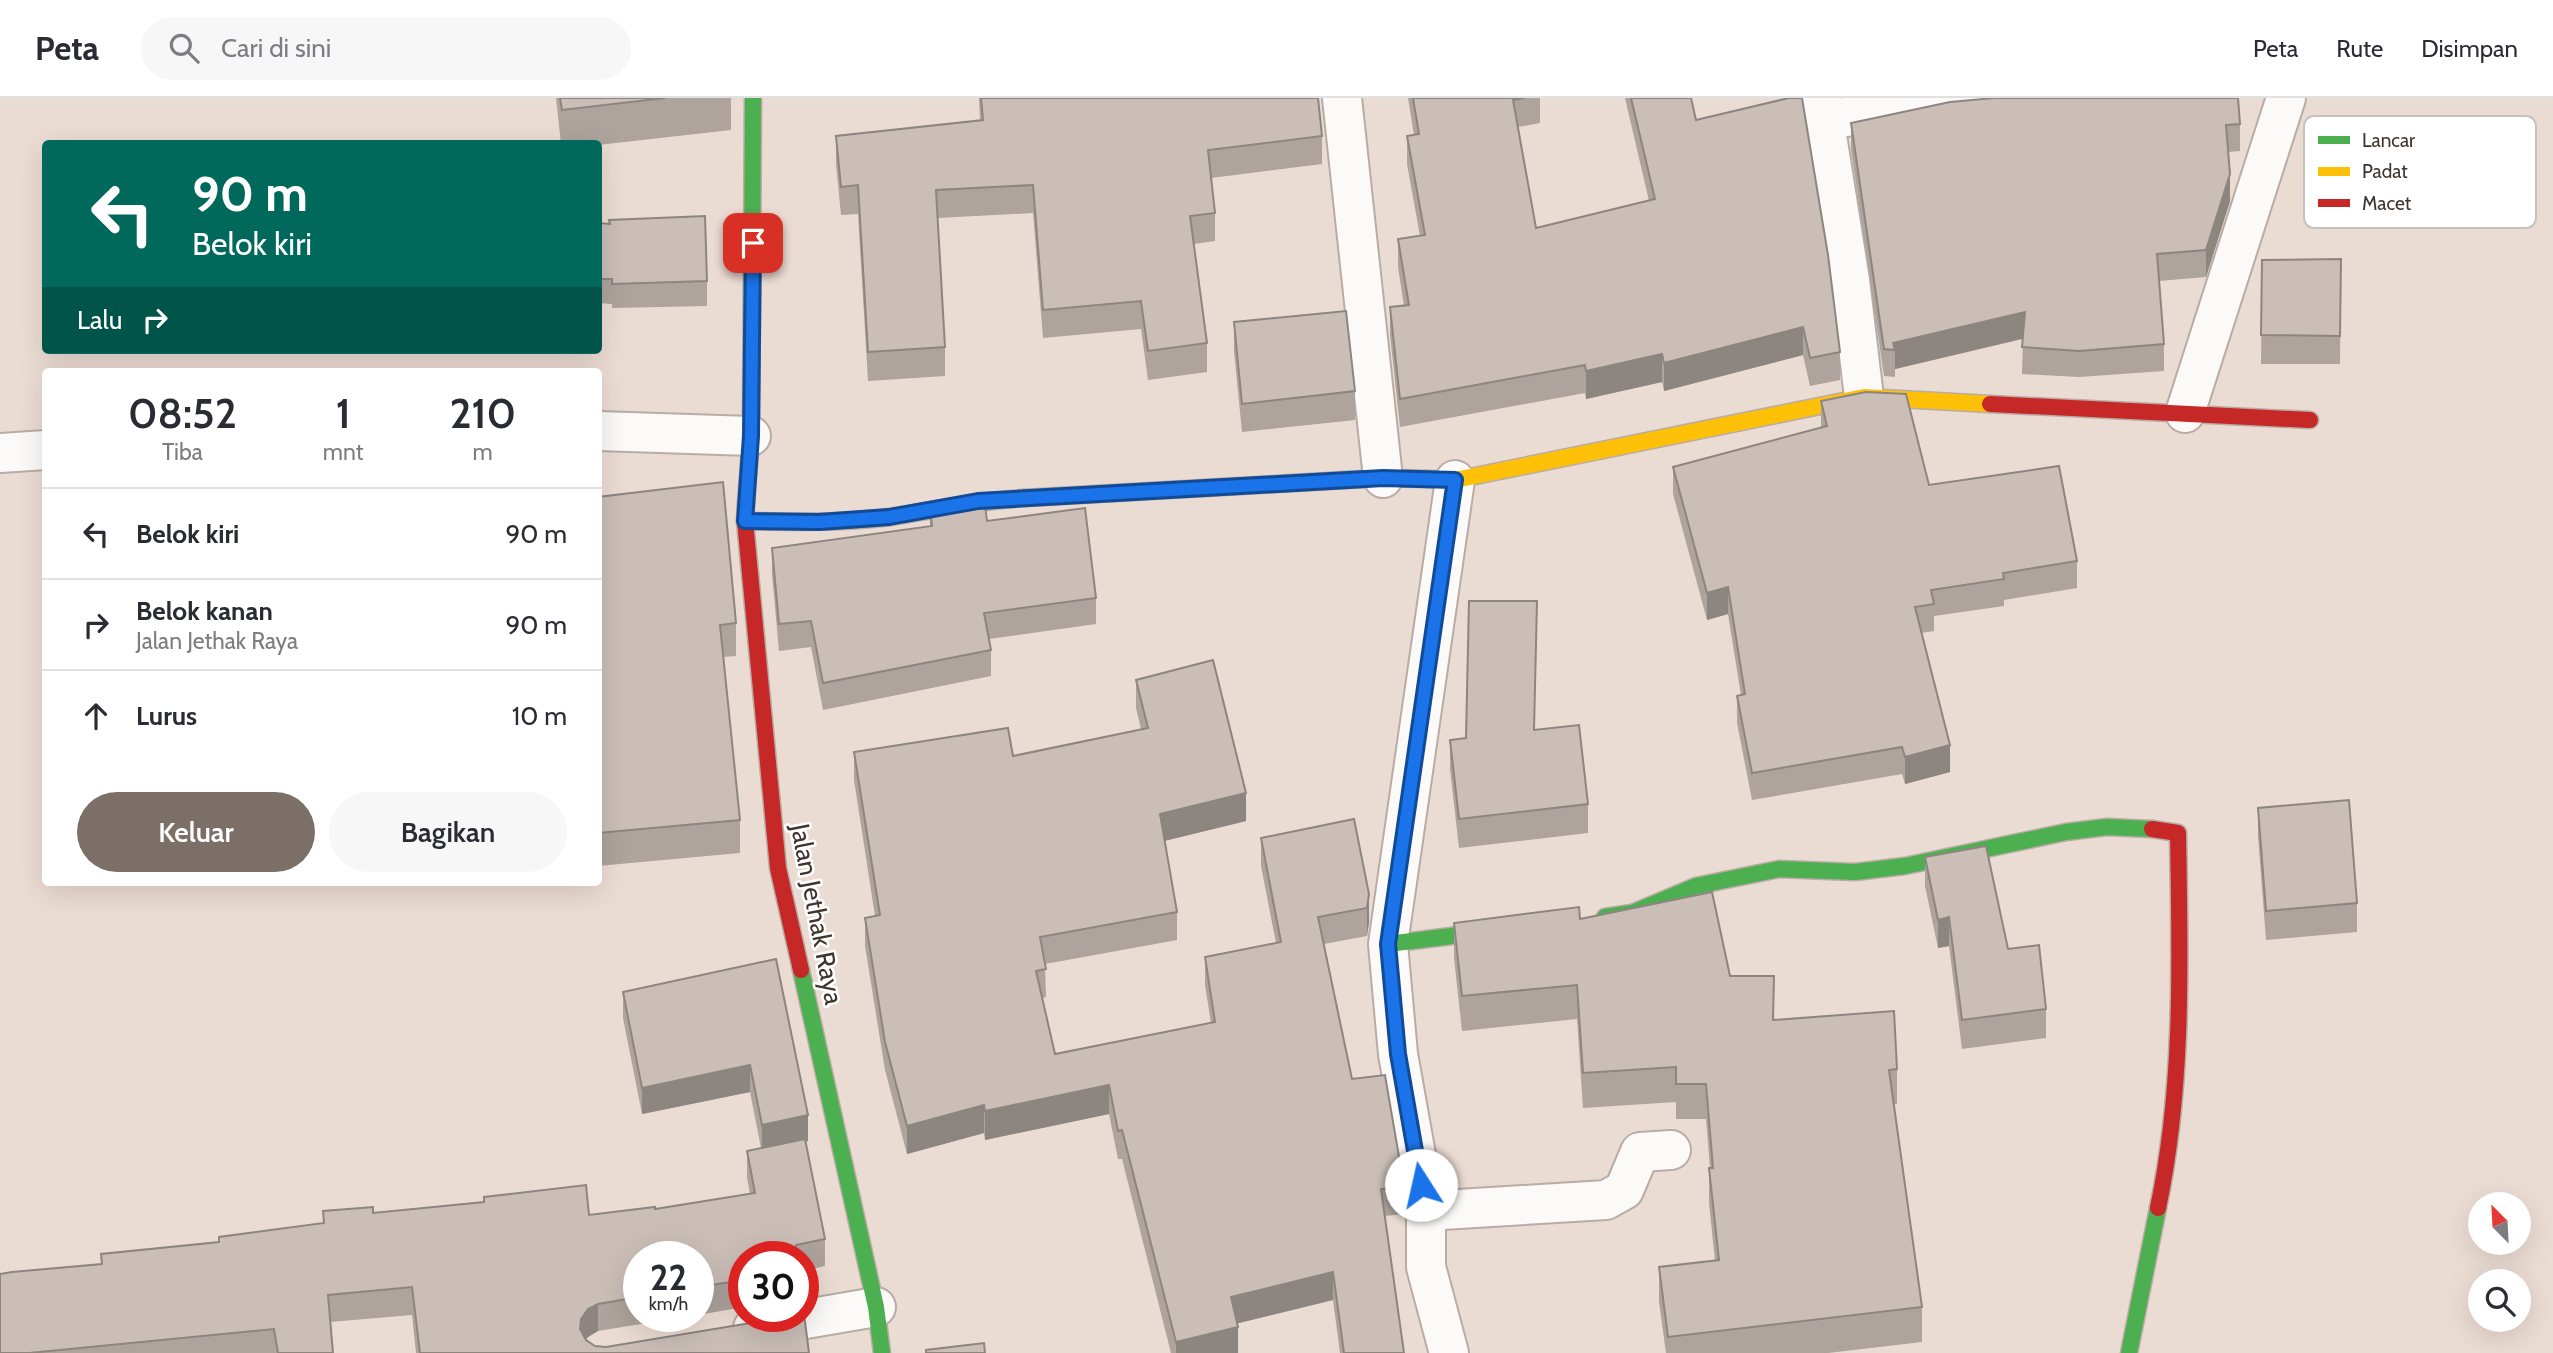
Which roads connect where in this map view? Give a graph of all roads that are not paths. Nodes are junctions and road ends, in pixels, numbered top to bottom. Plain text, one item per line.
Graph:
1 (753, 98) edge
2 (1342, 98) edge
3 (2042, 98) edge
4 (2286, 98) edge
5 (1823, 108) edge
6 (1864, 397) junction
7 (2185, 413) junction
8 (2311, 420) dead end
9 (602, 431) edge
10 (751, 436) junction
11 (42, 450) edge
12 (0, 453) edge
13 (1383, 478) junction
14 (1455, 480) junction
15 (745, 521) junction
16 (1591, 919) edge
17 (1523, 927) edge
18 (1388, 944) junction
19 (1671, 1150) dead end
20 (1426, 1211) junction
21 (876, 1307) junction
22 (725, 1332) edge
23 (882, 1353) edge
24 (1448, 1353) edge
25 (2129, 1353) edge

1 - 10 street, Jalan Jethak Raya
2 - 13 street
3 - 5 street
4 - 7 street
5 - 6 street
6 - 7 street
6 - 14 street
7 - 8 street
9 - 10 street
10 - 15 street, Jalan Jethak Raya
11 - 12 street
13 - 14 street
13 - 15 street
14 - 18 street
15 - 21 street, Jalan Jethak Raya
16 - 25 street
17 - 18 street
18 - 20 street
19 - 20 street
20 - 24 street
21 - 22 street
21 - 23 street, Jalan Jethak Raya

